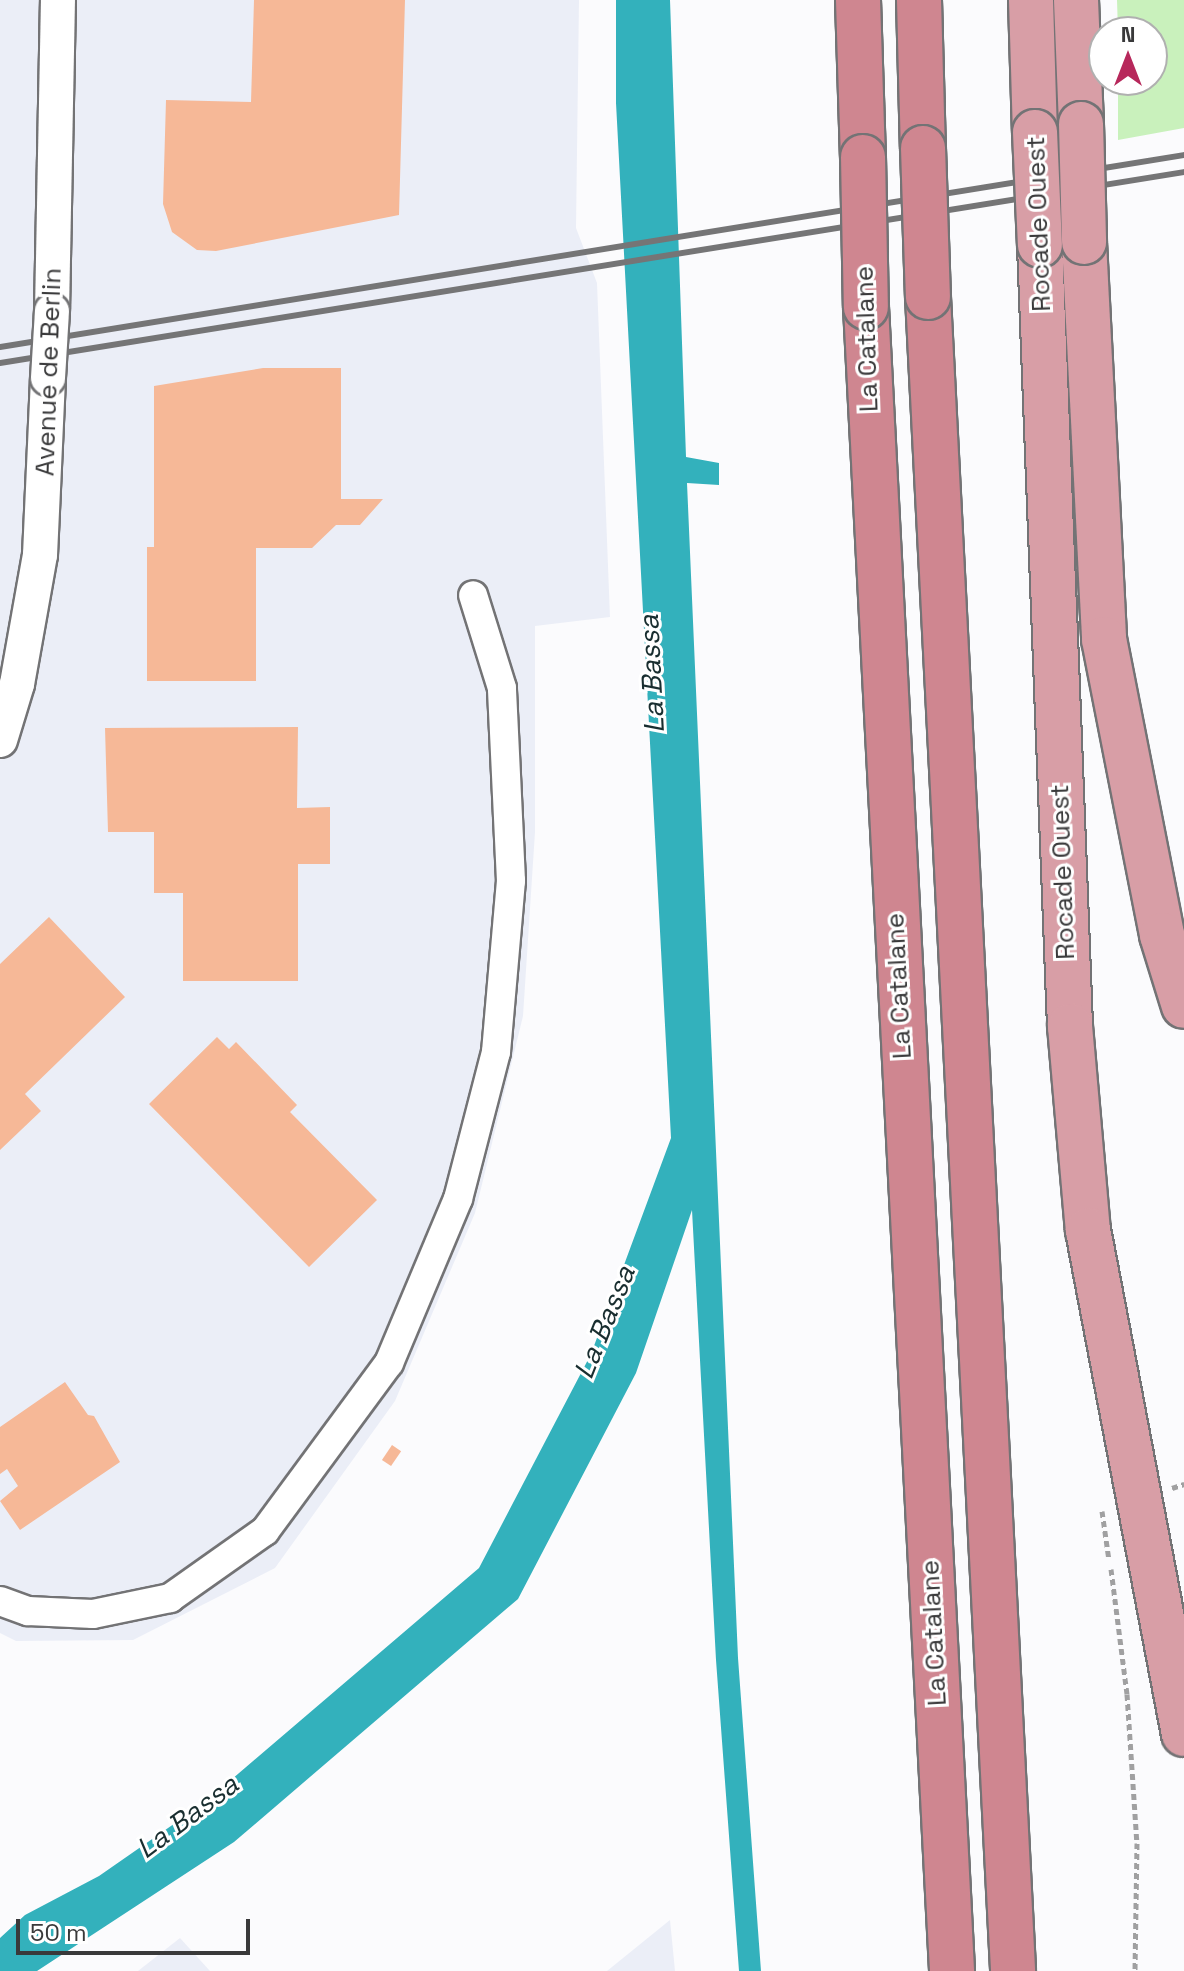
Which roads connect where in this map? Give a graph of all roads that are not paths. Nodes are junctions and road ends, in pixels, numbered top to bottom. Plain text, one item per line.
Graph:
1 (58, 0) edge
2 (858, 0) edge
3 (919, 0) edge
4 (1031, 0) edge
5 (1076, 0) edge
6 (473, 595) dead end
7 (0, 740) edge
8 (1184, 1006) edge
9 (0, 1601) edge
10 (1184, 1734) edge
11 (952, 1971) edge
12 (1013, 1971) edge

1 - 7 street, Avenue de Berlin, bridge
2 - 11 highway, La Catalane, bridge
3 - 12 highway, bridge
4 - 10 highway, Rocade Ouest, bridge
5 - 8 highway, Rocade Ouest, bridge
6 - 9 street

